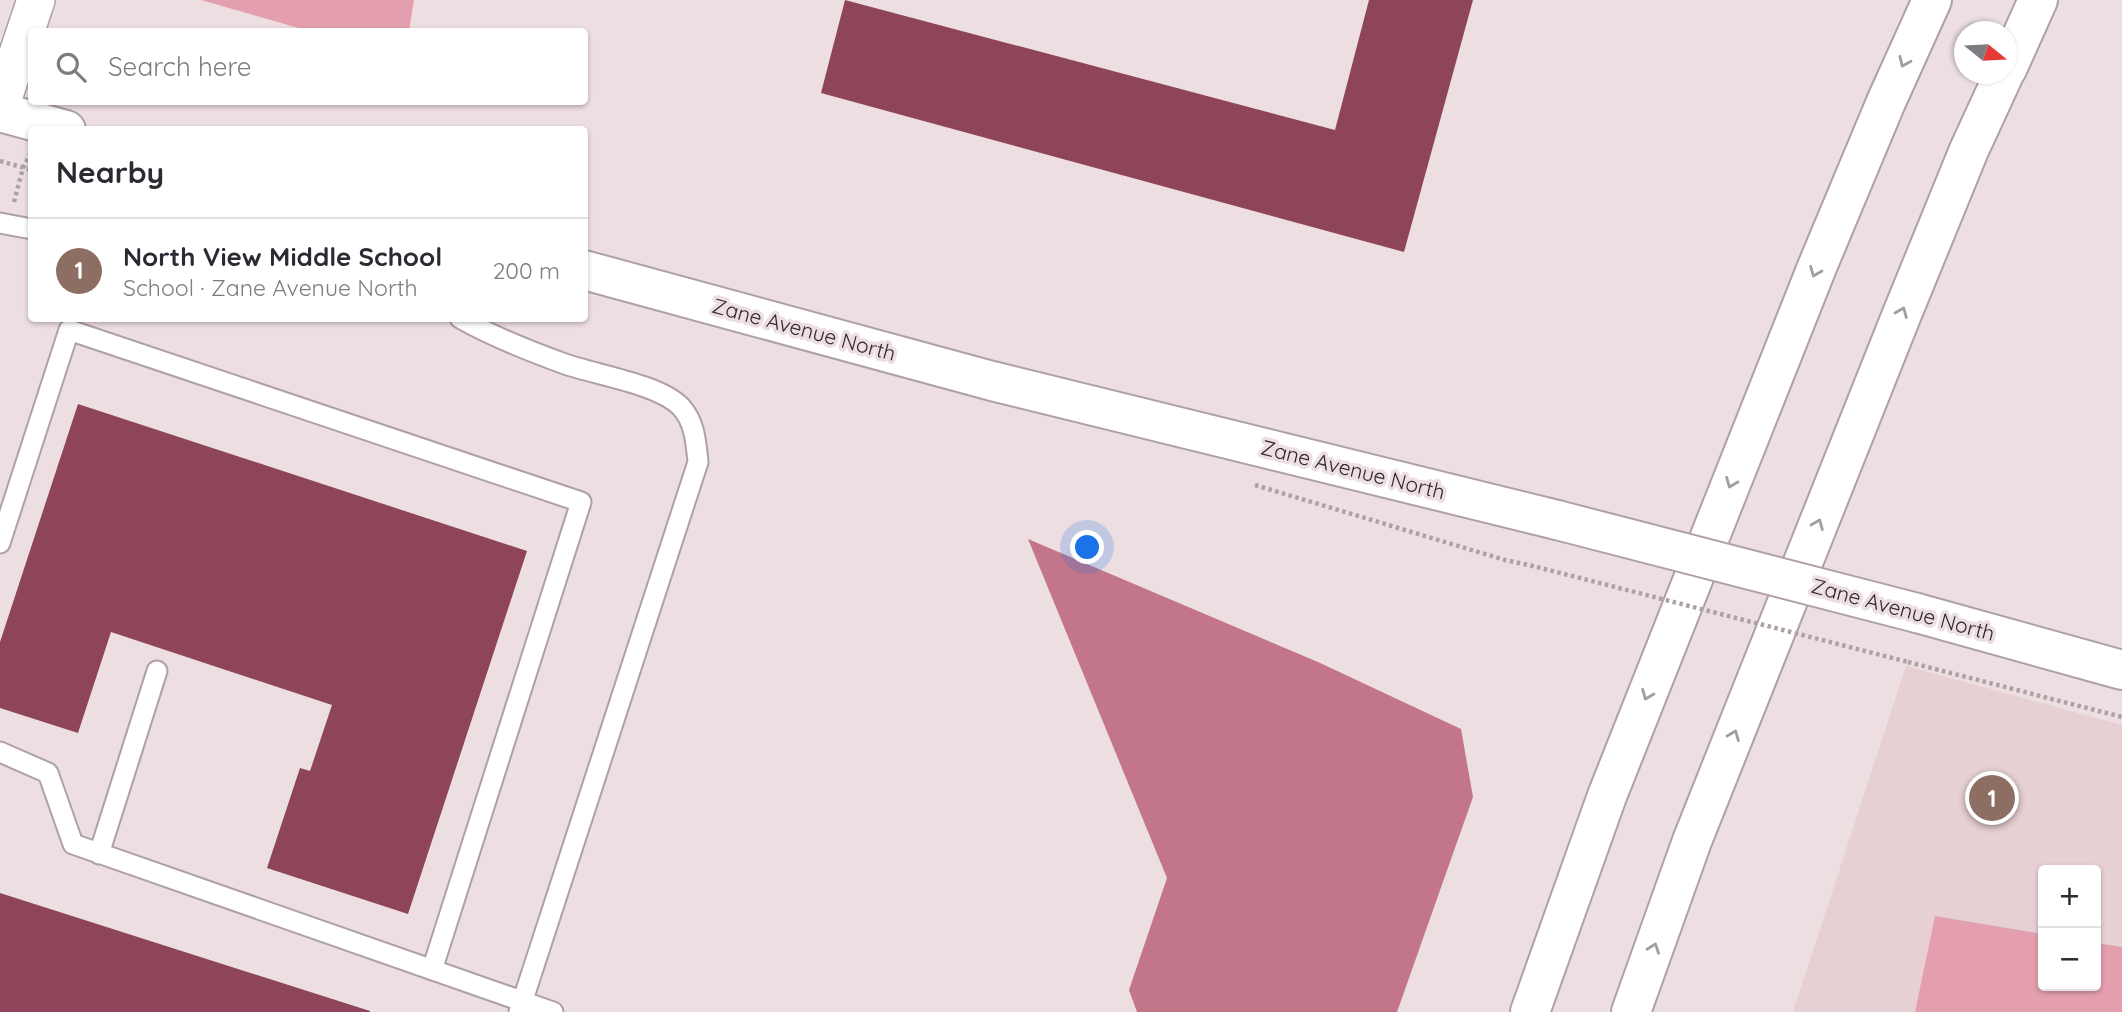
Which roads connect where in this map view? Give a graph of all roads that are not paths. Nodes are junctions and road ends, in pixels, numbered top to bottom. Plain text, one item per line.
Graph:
1 (36, 0) edge
2 (1932, 0) edge
3 (2038, 0) edge
4 (2017, 47) edge
5 (1999, 84) edge
6 (0, 109) edge
7 (53, 126) edge
8 (0, 223) edge
9 (28, 228) edge
10 (588, 271) edge
11 (467, 322) edge
12 (5, 510) edge
13 (0, 543) edge
14 (2122, 670) edge
15 (157, 671) dead end
16 (0, 752) edge
17 (99, 854) junction
18 (432, 970) junction
19 (520, 1007) edge
20 (553, 1012) edge
21 (1530, 1012) edge
22 (1631, 1012) edge

1 - 6 street
2 -> 21 main road
3 - 4 main road
22 -> 5 main road
6 - 7 main road
8 - 9 lane
10 - 14 main road, Zane Avenue North, bridge
11 - 19 lane
12 - 13 lane
12 - 18 lane
15 - 17 lane
16 - 17 lane
17 - 18 lane
18 - 19 lane
19 - 20 lane

